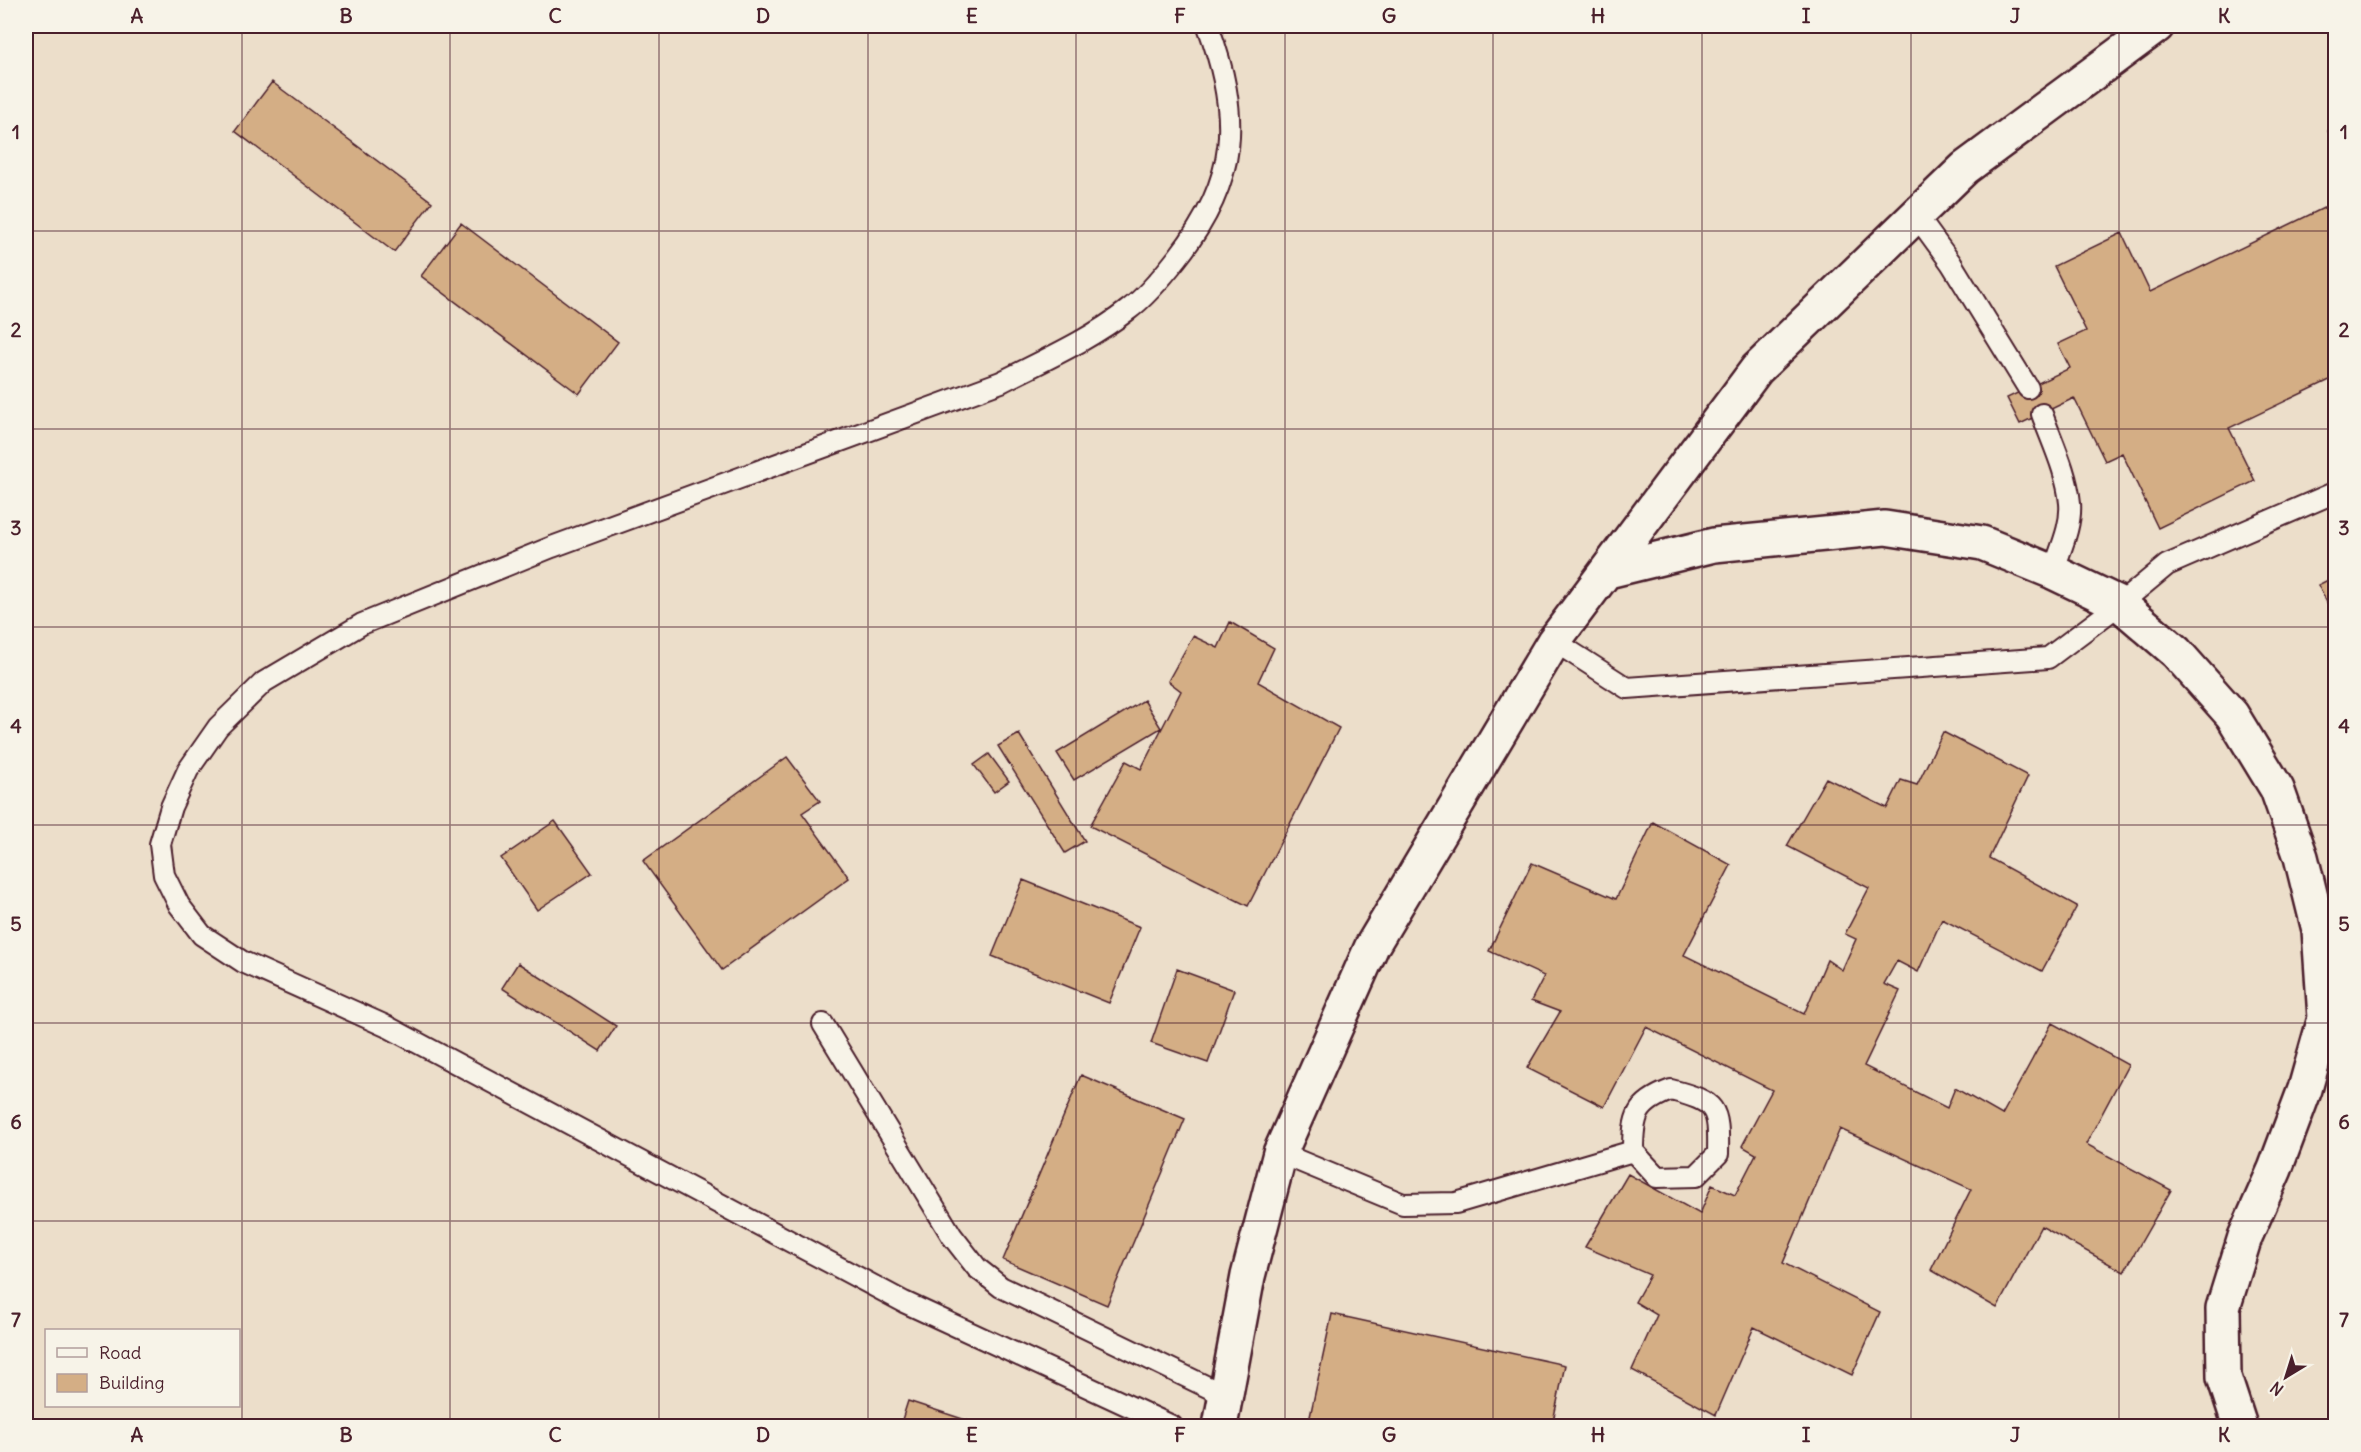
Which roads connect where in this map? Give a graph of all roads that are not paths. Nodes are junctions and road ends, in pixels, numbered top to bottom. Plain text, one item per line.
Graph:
1 (1208, 26) edge
2 (2157, 26) edge
3 (1916, 215) junction
4 (2028, 388) dead end
5 (2042, 414) dead end
6 (2336, 492) edge
7 (1608, 571) junction
8 (2053, 572) junction
9 (2120, 604) junction
10 (1554, 641) junction
11 (2330, 1019) edge
12 (823, 1024) dead end
13 (1633, 1151) junction
14 (1280, 1153) junction
15 (1222, 1411) edge
16 (1172, 1426) edge
17 (2240, 1426) edge

1 - 16 lane
2 - 3 street
3 - 4 lane
3 - 7 street
5 - 8 lane
6 - 9 lane
7 - 8 street
7 - 10 street
8 - 9 street
9 - 10 lane
9 - 11 street
10 - 14 street
11 - 17 street
12 - 15 lane
13 - 13 lane
13 - 14 lane
14 - 15 street

